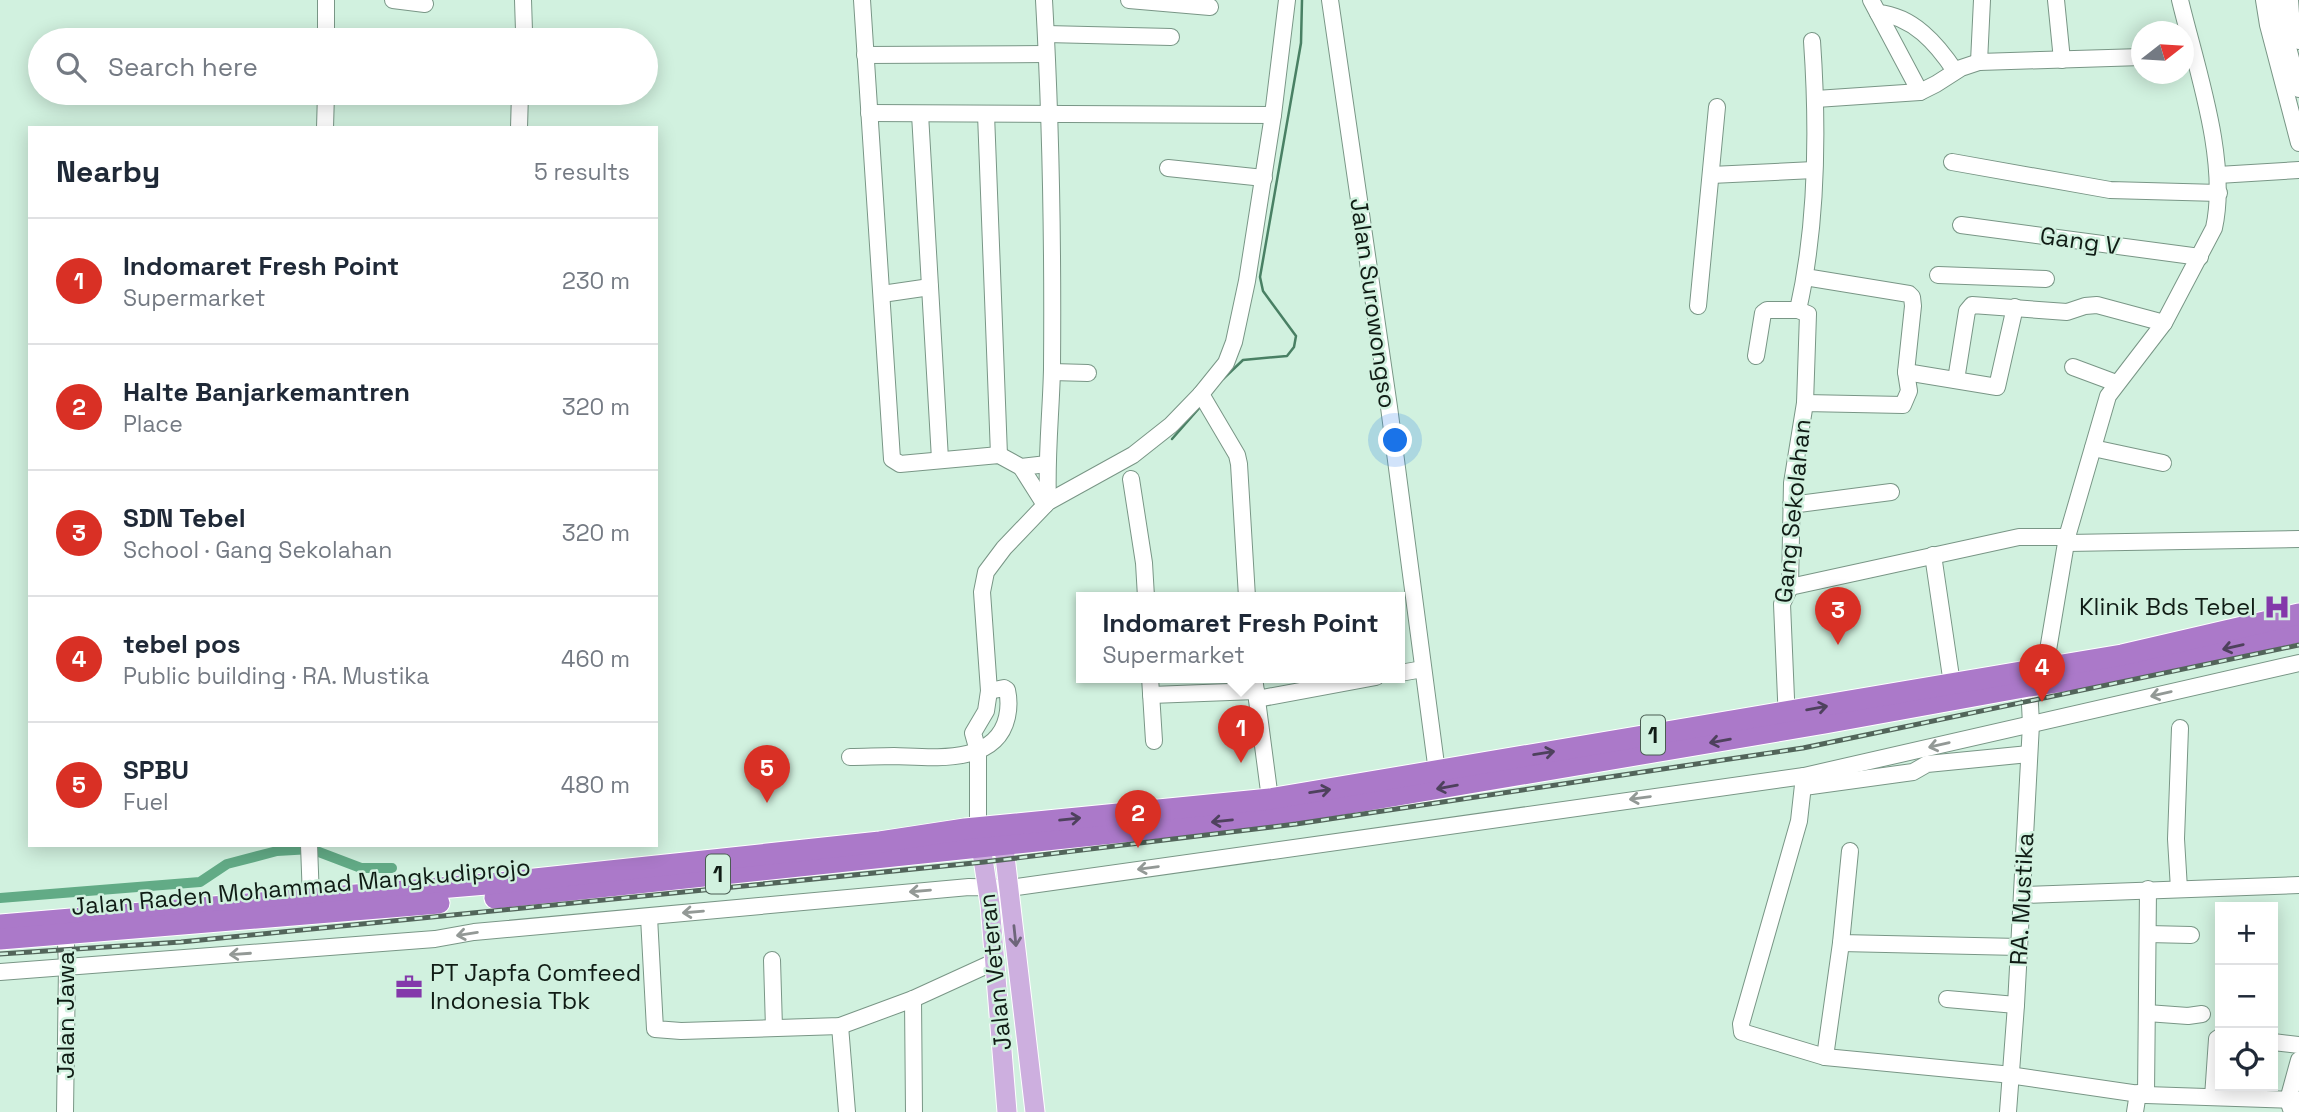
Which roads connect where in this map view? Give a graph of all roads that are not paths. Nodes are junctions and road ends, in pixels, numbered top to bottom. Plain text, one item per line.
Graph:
1 (326, 0) edge
2 (393, 0) edge
3 (523, 0) edge
4 (862, 0) edge
5 (1044, 0) edge
6 (1129, 0) edge
7 (1287, 0) edge
8 (1330, 0) edge
9 (1982, 0) edge
10 (2056, 0) edge
11 (2180, 0) edge
12 (2264, 0) edge
13 (2277, 0) edge
14 (2290, 0) edge
15 (425, 4) dead end
16 (1874, 6) edge
17 (1210, 7) dead end
18 (2183, 21) edge
19 (326, 28) edge
20 (524, 28) edge
21 (1046, 34) junction
22 (1171, 37) dead end
23 (1812, 41) dead end
24 (2299, 41) edge
25 (1046, 54) junction
26 (865, 55) junction
27 (2131, 57) edge
28 (2062, 60) junction
29 (1979, 62) junction
30 (1955, 71) junction
31 (2194, 71) edge
32 (2299, 89) edge
33 (1920, 92) junction
34 (1816, 99) junction
35 (326, 105) edge
36 (520, 105) edge
37 (1717, 107) dead end
38 (869, 113) junction
39 (920, 114) junction
40 (986, 114) junction
41 (1048, 114) junction
42 (1273, 115) junction
43 (325, 126) edge
44 (519, 126) edge
45 (2299, 144) edge
46 (1952, 162) dead end
47 (1168, 168) dead end
48 (1814, 170) junction
49 (2299, 170) edge
50 (1711, 175) junction
51 (2218, 175) junction
52 (1264, 178) junction
53 (2218, 193) junction
54 (1961, 225) dead end
55 (2200, 257) junction
56 (1938, 275) dead end
57 (1805, 276) junction
58 (2024, 278) junction
59 (2046, 279) dead end
60 (930, 287) junction
61 (882, 294) junction
62 (1698, 306) dead end
63 (2017, 307) junction
64 (1798, 310) junction
65 (2164, 323) junction
66 (1756, 356) dead end
67 (2073, 367) dead end
68 (1052, 372) junction
69 (1906, 372) junction
70 (1088, 373) dead end
71 (1956, 380) junction
72 (2116, 383) junction
73 (1204, 399) junction
74 (1805, 403) junction
75 (2093, 448) junction
76 (999, 455) junction
77 (940, 459) junction
78 (2162, 463) dead end
79 (1047, 464) junction
80 (1021, 467) junction
81 (1131, 479) dead end
82 (1891, 492) dead end
83 (1046, 504) junction
84 (1791, 505) junction
85 (2299, 538) edge
86 (2067, 540) junction
87 (1933, 555) junction
88 (1790, 587) junction
89 (1146, 592) edge
90 (1247, 592) edge
91 (2299, 614) edge
92 (2299, 632) edge
93 (2299, 663) edge
94 (2045, 668) junction
95 (1423, 669) junction
96 (1405, 672) edge
97 (1150, 683) edge
98 (1316, 683) edge
99 (1952, 684) junction
100 (2029, 686) junction
101 (995, 689) junction
102 (1255, 689) edge
103 (1151, 695) junction
104 (1787, 721) junction
105 (2031, 724) junction
106 (2180, 727) dead end
107 (1154, 741) dead end
108 (981, 746) junction
109 (2029, 754) junction
110 (850, 757) dead end
111 (1437, 772) junction
112 (1804, 781) junction
113 (1270, 799) junction
114 (1003, 835) junction
115 (980, 837) junction
116 (309, 850) edge
117 (1850, 851) dead end
118 (2299, 885) edge
119 (1010, 888) junction
120 (2148, 888) junction
121 (988, 889) junction
122 (2179, 889) junction
123 (2022, 895) junction
124 (312, 899) junction
125 (649, 916) junction
126 (0, 925) edge
127 (66, 926) junction
128 (2148, 934) junction
129 (2191, 935) dead end
130 (0, 939) edge
131 (1841, 943) junction
132 (2020, 947) junction
133 (772, 960) dead end
134 (994, 962) junction
135 (67, 966) junction
136 (0, 972) edge
137 (913, 999) junction
138 (1947, 999) dead end
139 (2016, 1005) junction
140 (2147, 1013) junction
141 (2202, 1014) dead end
142 (840, 1026) junction
143 (774, 1028) junction
144 (2278, 1043) edge
145 (2299, 1045) edge
146 (2215, 1053) edge
147 (1825, 1057) junction
148 (2299, 1059) edge
149 (2009, 1075) junction
150 (2142, 1094) junction
151 (2213, 1097) junction
152 (2293, 1103) edge
153 (65, 1112) edge
154 (847, 1112) edge
155 (914, 1112) edge
156 (1007, 1112) edge
157 (1035, 1112) edge
158 (2008, 1112) edge
159 (2135, 1112) edge

1 - 19 street
2 - 15 street
3 - 20 street
4 - 26 street
5 - 21 street
6 - 17 street
7 - 42 street
8 - 95 street, Jalan Surowongso
9 - 29 street
10 - 28 street
11 - 18 street
12 - 45 street
13 - 32 street
14 - 24 street
16 - 30 street
16 - 33 street
21 - 22 street
21 - 25 street
23 - 34 street
25 - 26 street
25 - 41 street
26 - 38 street
27 - 28 street
28 - 29 street
29 - 30 street
30 - 33 street
31 - 51 street
33 - 34 street
34 - 48 street
35 - 43 street
36 - 44 street
37 - 50 street
38 - 39 street
38 - 61 street
39 - 40 street
39 - 60 street
40 - 41 street
40 - 76 street
41 - 42 street
41 - 68 street
42 - 52 street
46 - 53 street
47 - 52 street
48 - 50 street
48 - 57 street
49 - 51 street
50 - 62 street
51 - 53 street
52 - 73 street
53 - 55 street
54 - 55 street, Gang V
55 - 65 street
56 - 58 street
57 - 64 street
57 - 69 street
58 - 59 street
58 - 63 street
60 - 61 street
60 - 77 street
61 - 77 street
63 - 65 street
63 - 71 street
63 - 71 street
64 - 66 street
64 - 74 street
65 - 72 street
67 - 72 street
68 - 70 street
68 - 79 street
69 - 71 street
69 - 74 street, Gang Sekolahan
72 - 75 street
73 - 83 street
73 - 90 street
74 - 84 street, Gang Sekolahan
75 - 78 street
75 - 86 street
76 - 77 street
76 - 80 street
79 - 80 street
79 - 83 street
80 - 83 street
81 - 89 street
82 - 84 street
83 - 101 street
84 - 88 street, Gang Sekolahan
85 - 86 street
86 - 87 street
86 - 94 street
87 - 88 street
87 - 99 street
88 - 104 street, Gang Sekolahan
91 - 94 highway, 1
92 -> 100 highway, 1
93 -> 105 street
94 - 99 highway, 1
95 - 96 street
95 - 111 street, Jalan Surowongso
97 - 103 street
98 - 102 street
104 -> 99 highway, 1
100 - 104 highway, 1
100 - 105 street, RA. Mustika
101 - 108 street
101 - 108 street
102 - 103 street
102 - 113 street
103 - 107 street
111 -> 104 highway, 1
104 -> 114 highway, 1
105 - 109 street, RA. Mustika
105 -> 112 street
106 - 122 street
108 - 110 street
108 - 115 street
109 - 112 street
109 - 123 street, RA. Mustika
113 -> 111 highway, 1
112 -> 119 street
112 - 147 street
114 -> 113 highway, 1
114 - 115 highway, 1
114 - 119 main road, Jalan Veteran
115 - 121 main road, Jalan Veteran
115 - 124 highway, Jalan Raden Mohammad Mangkudiprojo / 1
115 - 127 highway, Jalan Raden Mohammad Mangkudiprojo / 1
116 - 124 street
117 - 131 street
118 - 122 street
119 - 121 street
119 -> 157 main road, Jalan Veteran
120 - 122 street
120 - 123 street
120 - 128 street
121 -> 125 street
121 - 134 main road, Jalan Veteran
123 - 132 street, RA. Mustika
124 - 127 highway, Jalan Raden Mohammad Mangkudiprojo / 1
125 -> 135 street
125 - 143 street
126 - 127 highway, Jalan Raden Mohammad Mangkudiprojo / 1
127 - 130 highway, Jalan Raden Mohammad Mangkudiprojo / 1
127 - 135 street, Jalan Jawa
128 - 129 street
128 - 140 street
131 - 132 street
131 - 147 street
132 - 139 street, RA. Mustika
133 - 143 street
134 - 137 street
134 - 156 main road, Jalan Veteran
135 - 136 street
135 - 153 street, Jalan Jawa
137 - 142 street
137 - 155 street
138 - 139 street
139 - 149 street, RA. Mustika
140 - 141 street
140 - 150 street
142 - 143 street
142 - 154 street
144 - 145 street
146 - 151 street
147 - 149 street
148 - 152 street
149 - 150 street
149 - 158 street, RA. Mustika
150 - 151 street
150 - 159 street
151 - 152 street

